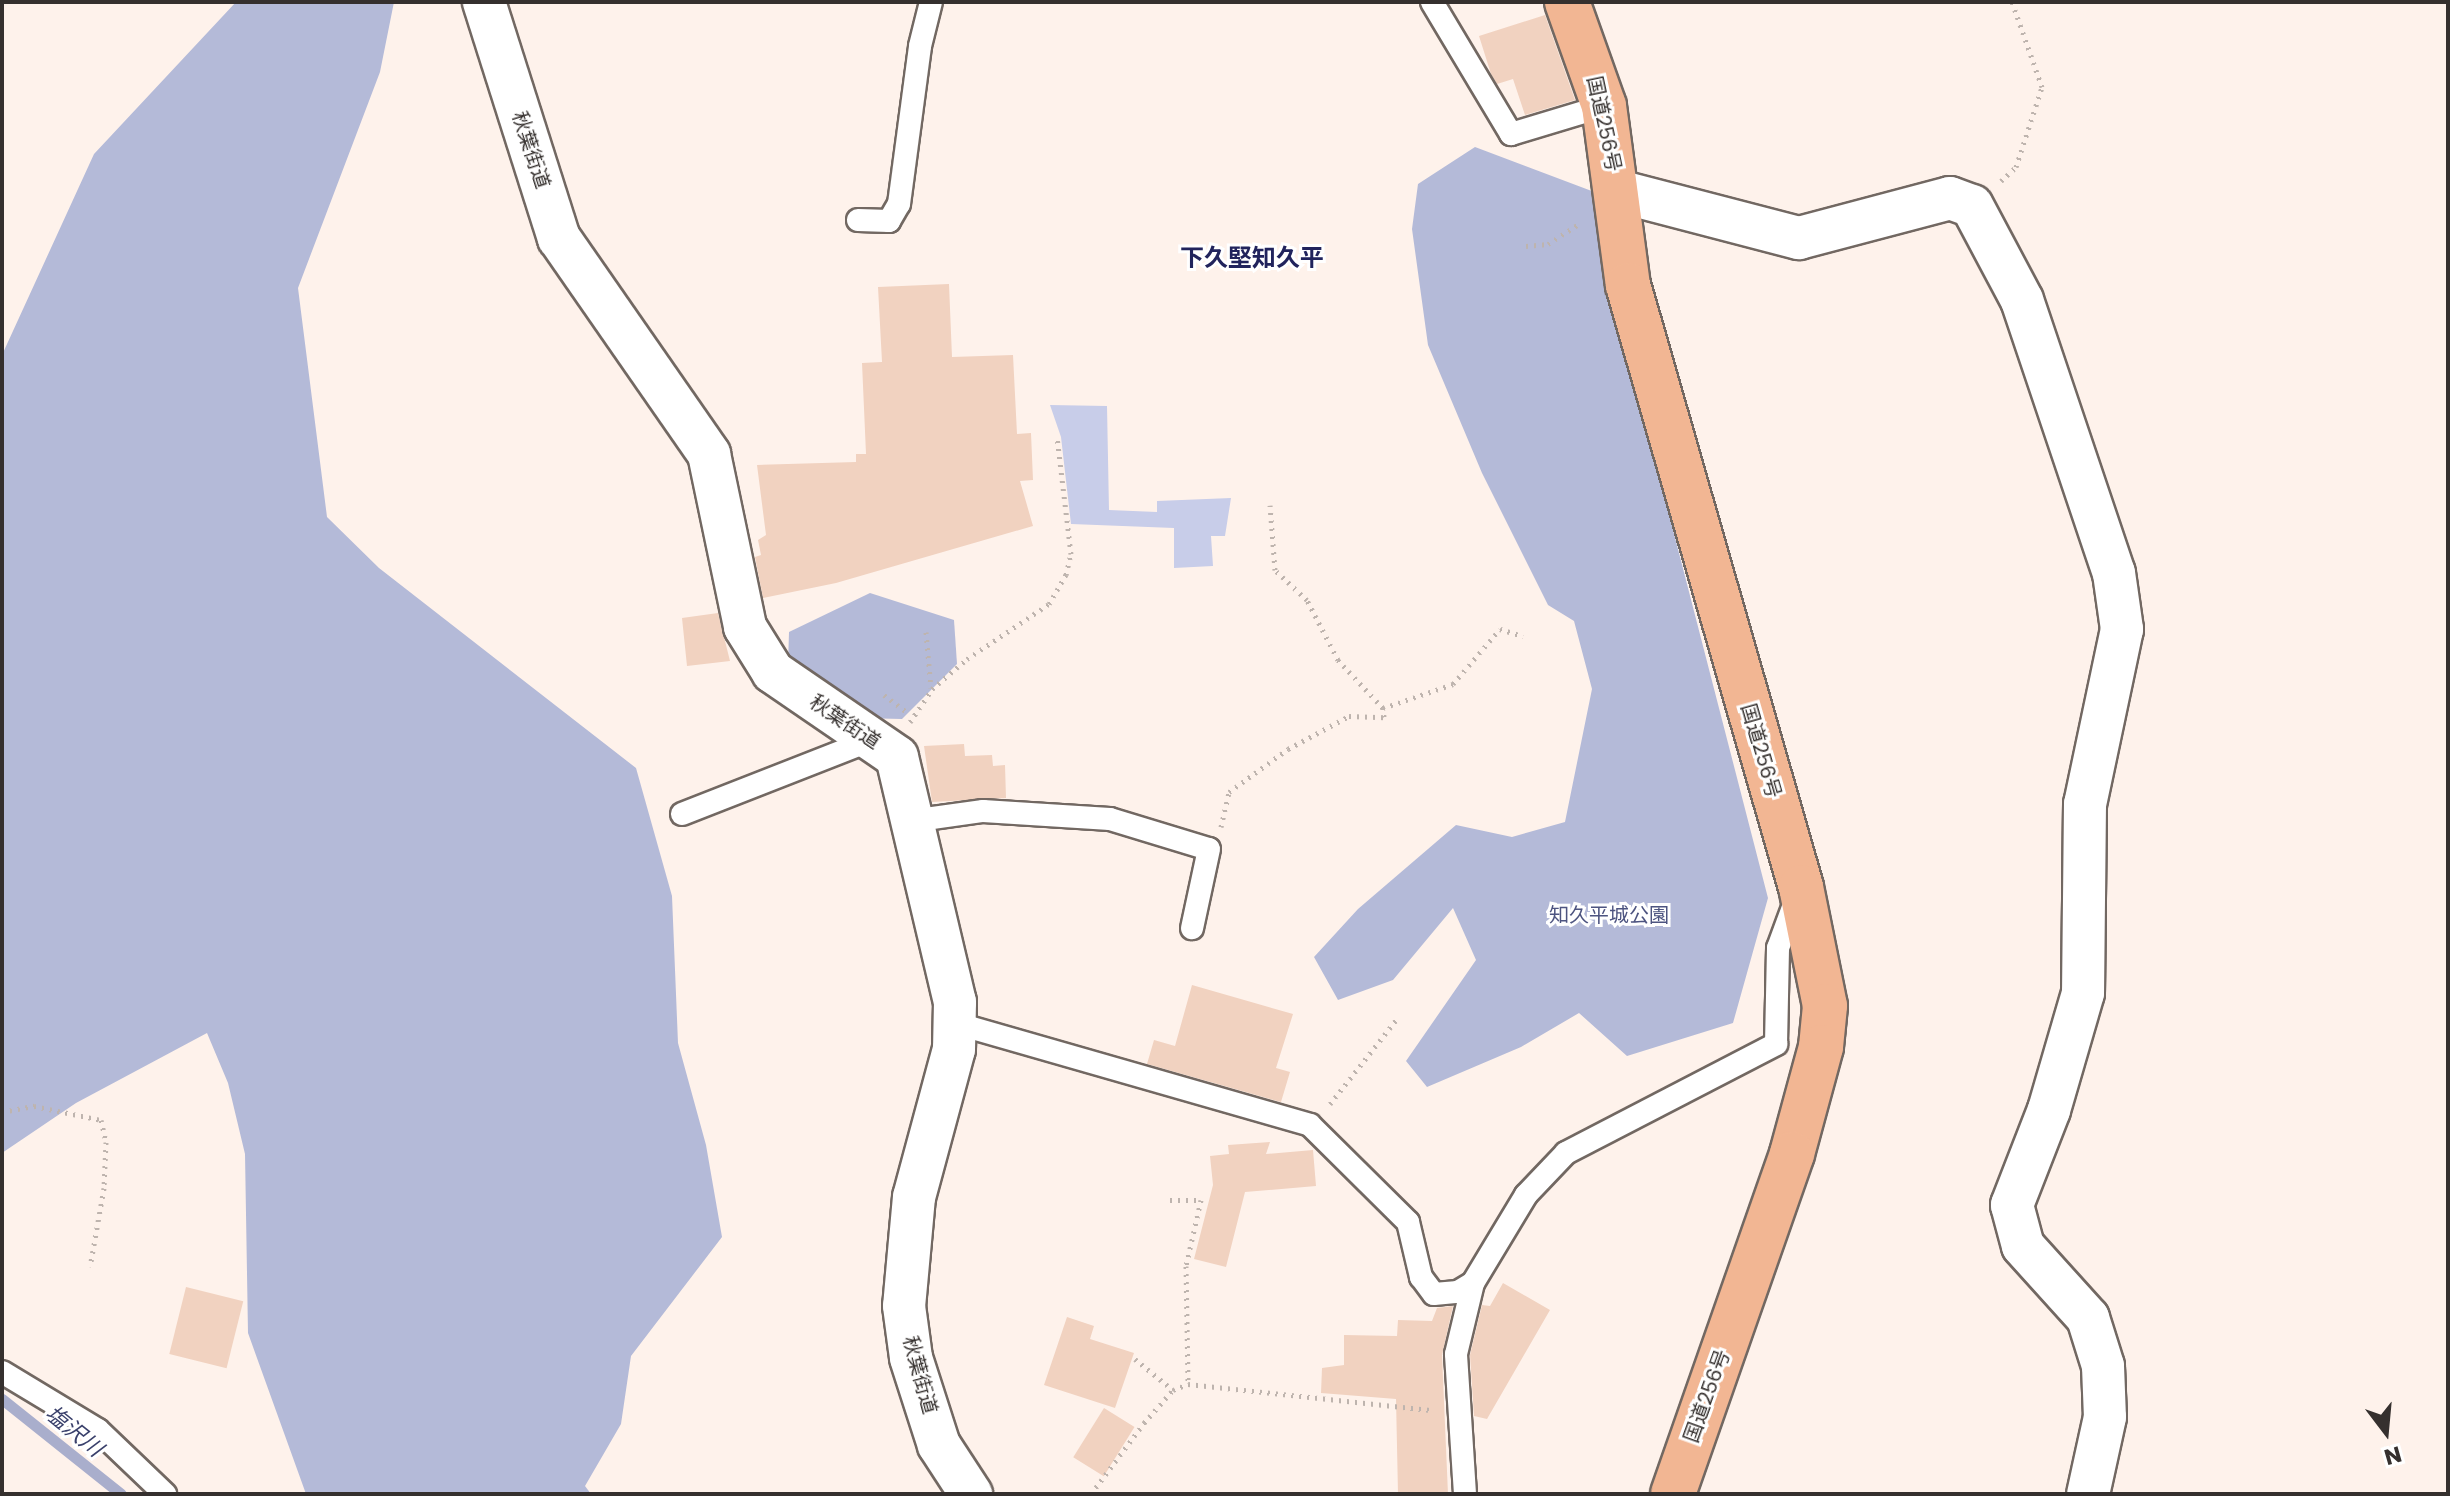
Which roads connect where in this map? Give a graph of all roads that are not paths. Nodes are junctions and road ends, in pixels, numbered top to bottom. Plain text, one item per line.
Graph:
1 (484, 2) edge
2 (931, 2) edge
3 (1432, 2) edge
4 (1567, 2) edge
5 (1604, 106) junction
6 (1618, 191) junction
7 (858, 220) dead end
8 (884, 749) junction
9 (682, 814) dead end
10 (911, 821) junction
11 (1801, 887) junction
12 (1192, 928) dead end
13 (955, 1023) junction
14 (1473, 1283) junction
15 (2, 1372) edge
16 (165, 1494) edge
17 (971, 1494) edge
18 (1465, 1494) edge
19 (1673, 1494) edge
20 (2088, 1494) edge

1 - 8 street, 秋葉街道
2 - 7 lane
3 - 5 lane
4 - 5 highway, 国道256号
5 - 6 highway, 国道256号
6 - 11 highway, 国道256号
6 - 20 street
8 - 9 lane
8 - 10 street, 秋葉街道
10 - 12 lane
10 - 13 street, 秋葉街道
11 - 14 lane
11 - 19 highway, 国道256号
13 - 14 lane
13 - 17 street, 秋葉街道
14 - 18 lane
15 - 16 lane

